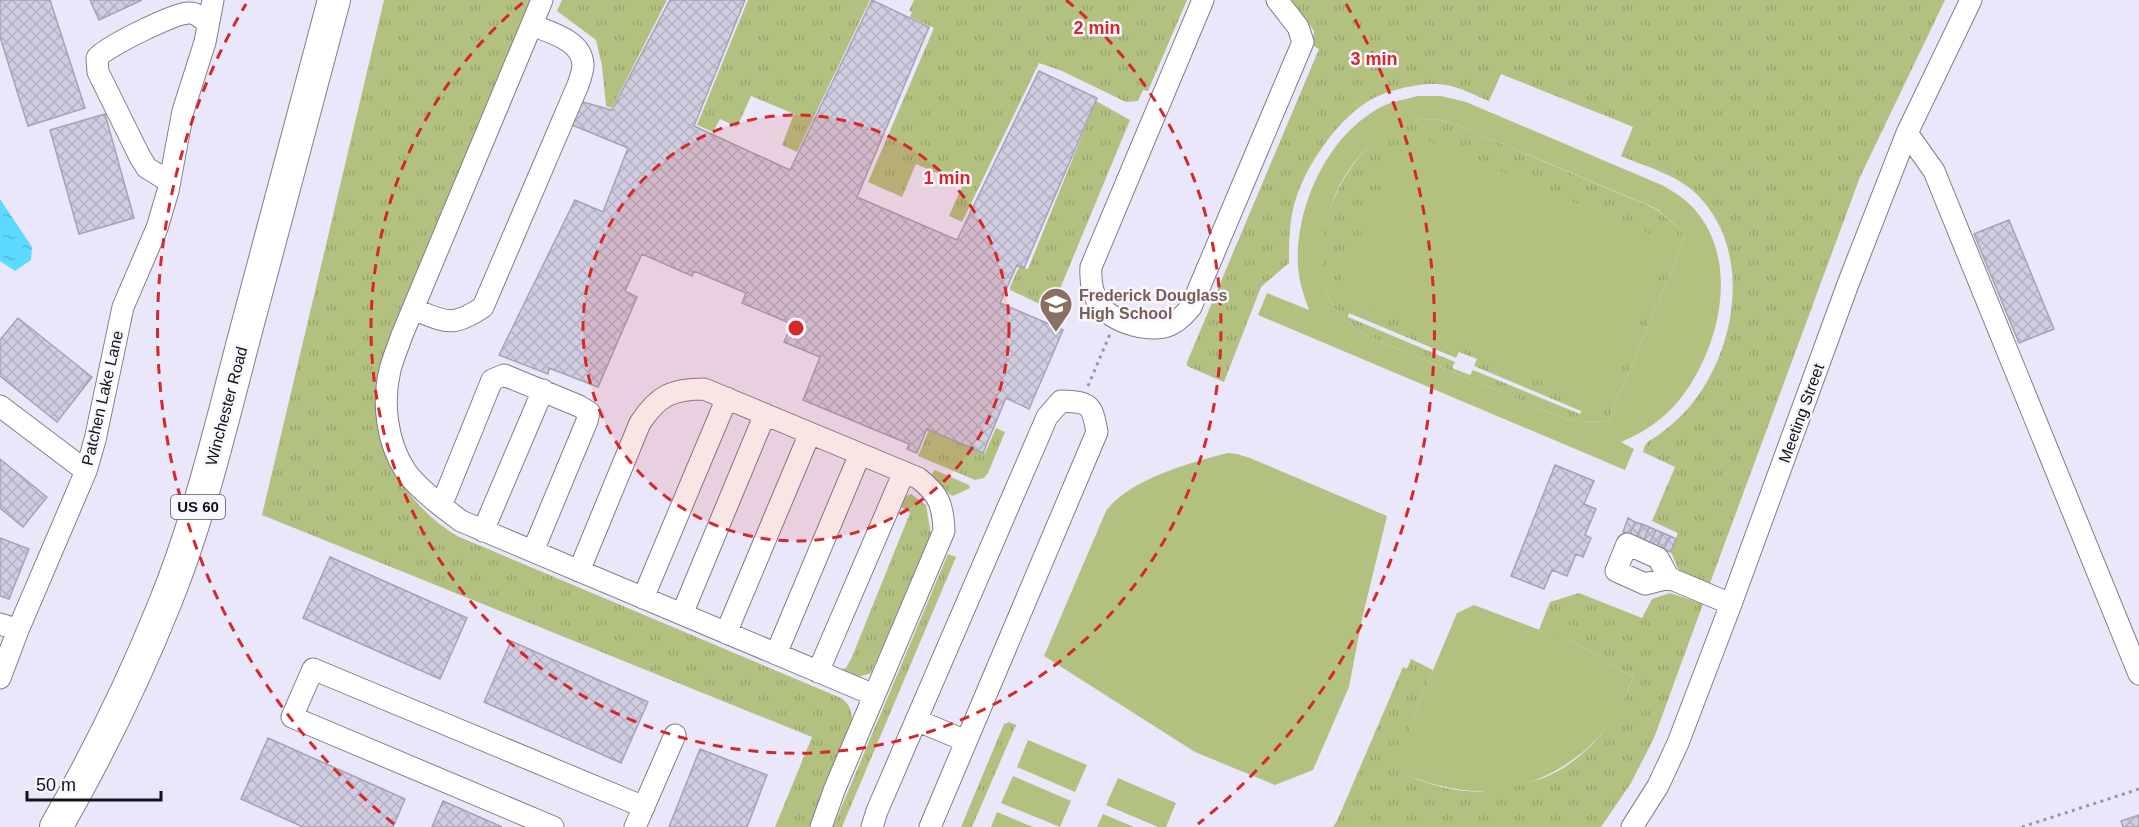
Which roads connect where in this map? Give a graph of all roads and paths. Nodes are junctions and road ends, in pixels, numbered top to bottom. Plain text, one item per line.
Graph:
1 (213, 0) edge
2 (334, 0) edge
3 (542, 0) edge
4 (1203, 0) edge
5 (1277, 0) edge
6 (1971, 0) edge
7 (208, 24) junction
8 (532, 26) junction
9 (1907, 133) junction
10 (170, 182) junction
11 (413, 309) junction
12 (1116, 319) junction
13 (543, 390) junction
14 (727, 398) junction
15 (1082, 402) junction
16 (0, 406) edge
17 (765, 414) junction
18 (810, 433) junction
19 (860, 454) junction
20 (86, 471) junction
21 (904, 472) junction
22 (441, 506) junction
23 (483, 531) junction
24 (533, 551) junction
25 (579, 571) junction
26 (1669, 578) dead end
27 (643, 598) junction
28 (1731, 604) junction
29 (682, 614) junction
30 (9, 627) edge
31 (726, 633) junction
32 (777, 654) junction
33 (818, 672) junction
34 (2139, 674) edge
35 (0, 678) edge
36 (874, 695) junction
37 (916, 720) junction
38 (675, 735) dead end
39 (966, 741) junction
40 (2139, 789) edge
41 (644, 807) junction
42 (56, 827) edge
43 (553, 827) edge
44 (635, 827) edge
45 (821, 827) edge
46 (872, 827) edge
47 (930, 827) edge
48 (1632, 827) edge
49 (2022, 827) edge

1 - 7 street, Patchen Lake Lane
2 - 42 highway, Winchester Road / US 60
3 - 8 street
4 - 12 street
5 - 12 street
6 - 9 street, Meeting Street
7 - 10 street, Patchen Lake Lane
7 - 10 street
8 - 11 street
8 - 11 street
9 - 28 street, Meeting Street
9 - 34 street
10 - 20 street, Patchen Lake Lane
11 - 22 street
12 - 15 path
13 - 22 street
13 - 23 street
13 - 24 street
14 - 17 street
14 - 25 street
14 - 27 street
15 - 37 street
15 - 39 street
16 - 20 street
17 - 18 street
17 - 29 street
18 - 19 street
18 - 31 street
19 - 21 street
19 - 32 street
20 - 30 street, Patchen Lake Lane
21 - 33 street
21 - 36 street
22 - 23 street
23 - 24 street
24 - 25 street
25 - 27 street
26 - 28 street
27 - 29 street
28 - 48 street, Meeting Street
29 - 31 street
30 - 35 street, Patchen Lake Lane
31 - 32 street
32 - 33 street
33 - 36 street
36 - 45 street
37 - 39 street
37 - 46 street
38 - 41 street
39 - 47 street
40 - 49 path
41 - 43 street
41 - 44 street

